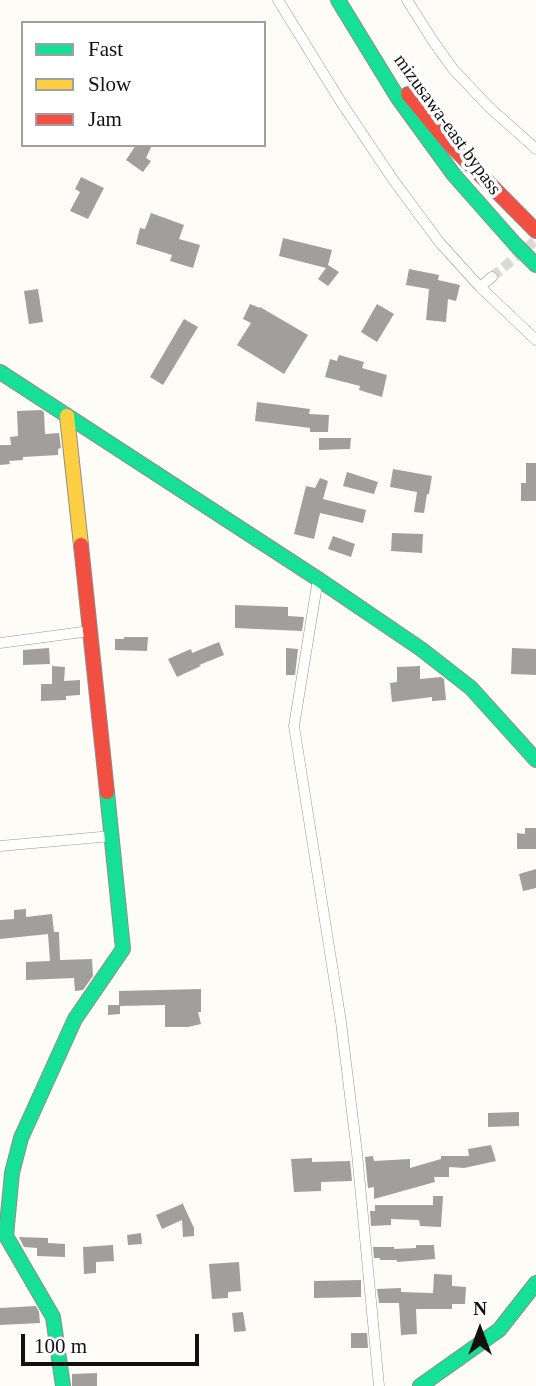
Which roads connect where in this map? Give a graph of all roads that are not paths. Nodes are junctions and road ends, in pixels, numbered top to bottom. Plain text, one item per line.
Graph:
1 (278, 0) edge
2 (338, 0) edge
3 (407, 0) edge
4 (358, 31) junction
5 (398, 98) junction
6 (536, 149) edge
7 (536, 231) edge
8 (536, 265) edge
9 (492, 277) tunnel mouth
10 (536, 280) edge
11 (480, 287) junction
12 (536, 340) edge
13 (0, 372) edge
14 (68, 416) junction
15 (318, 579) junction
16 (90, 631) junction
17 (0, 643) edge
18 (536, 760) edge
19 (112, 836) junction
20 (0, 846) edge
21 (3, 1238) edge
22 (536, 1283) edge
23 (63, 1386) edge
24 (379, 1386) edge
25 (420, 1386) edge

1 - 11 street
2 - 4 main road, mizusawa-east bypass
3 - 6 street
4 - 5 main road, mizusawa-east bypass
4 - 7 main road
5 - 8 main road, mizusawa-east bypass
5 - 10 main road
9 - 11 street
11 - 12 street
13 - 14 main road
14 - 15 main road
14 - 16 main road
15 - 18 main road
15 - 24 street
16 - 17 street
16 - 19 main road
19 - 20 street
19 - 21 main road
21 - 23 main road
22 - 25 main road

